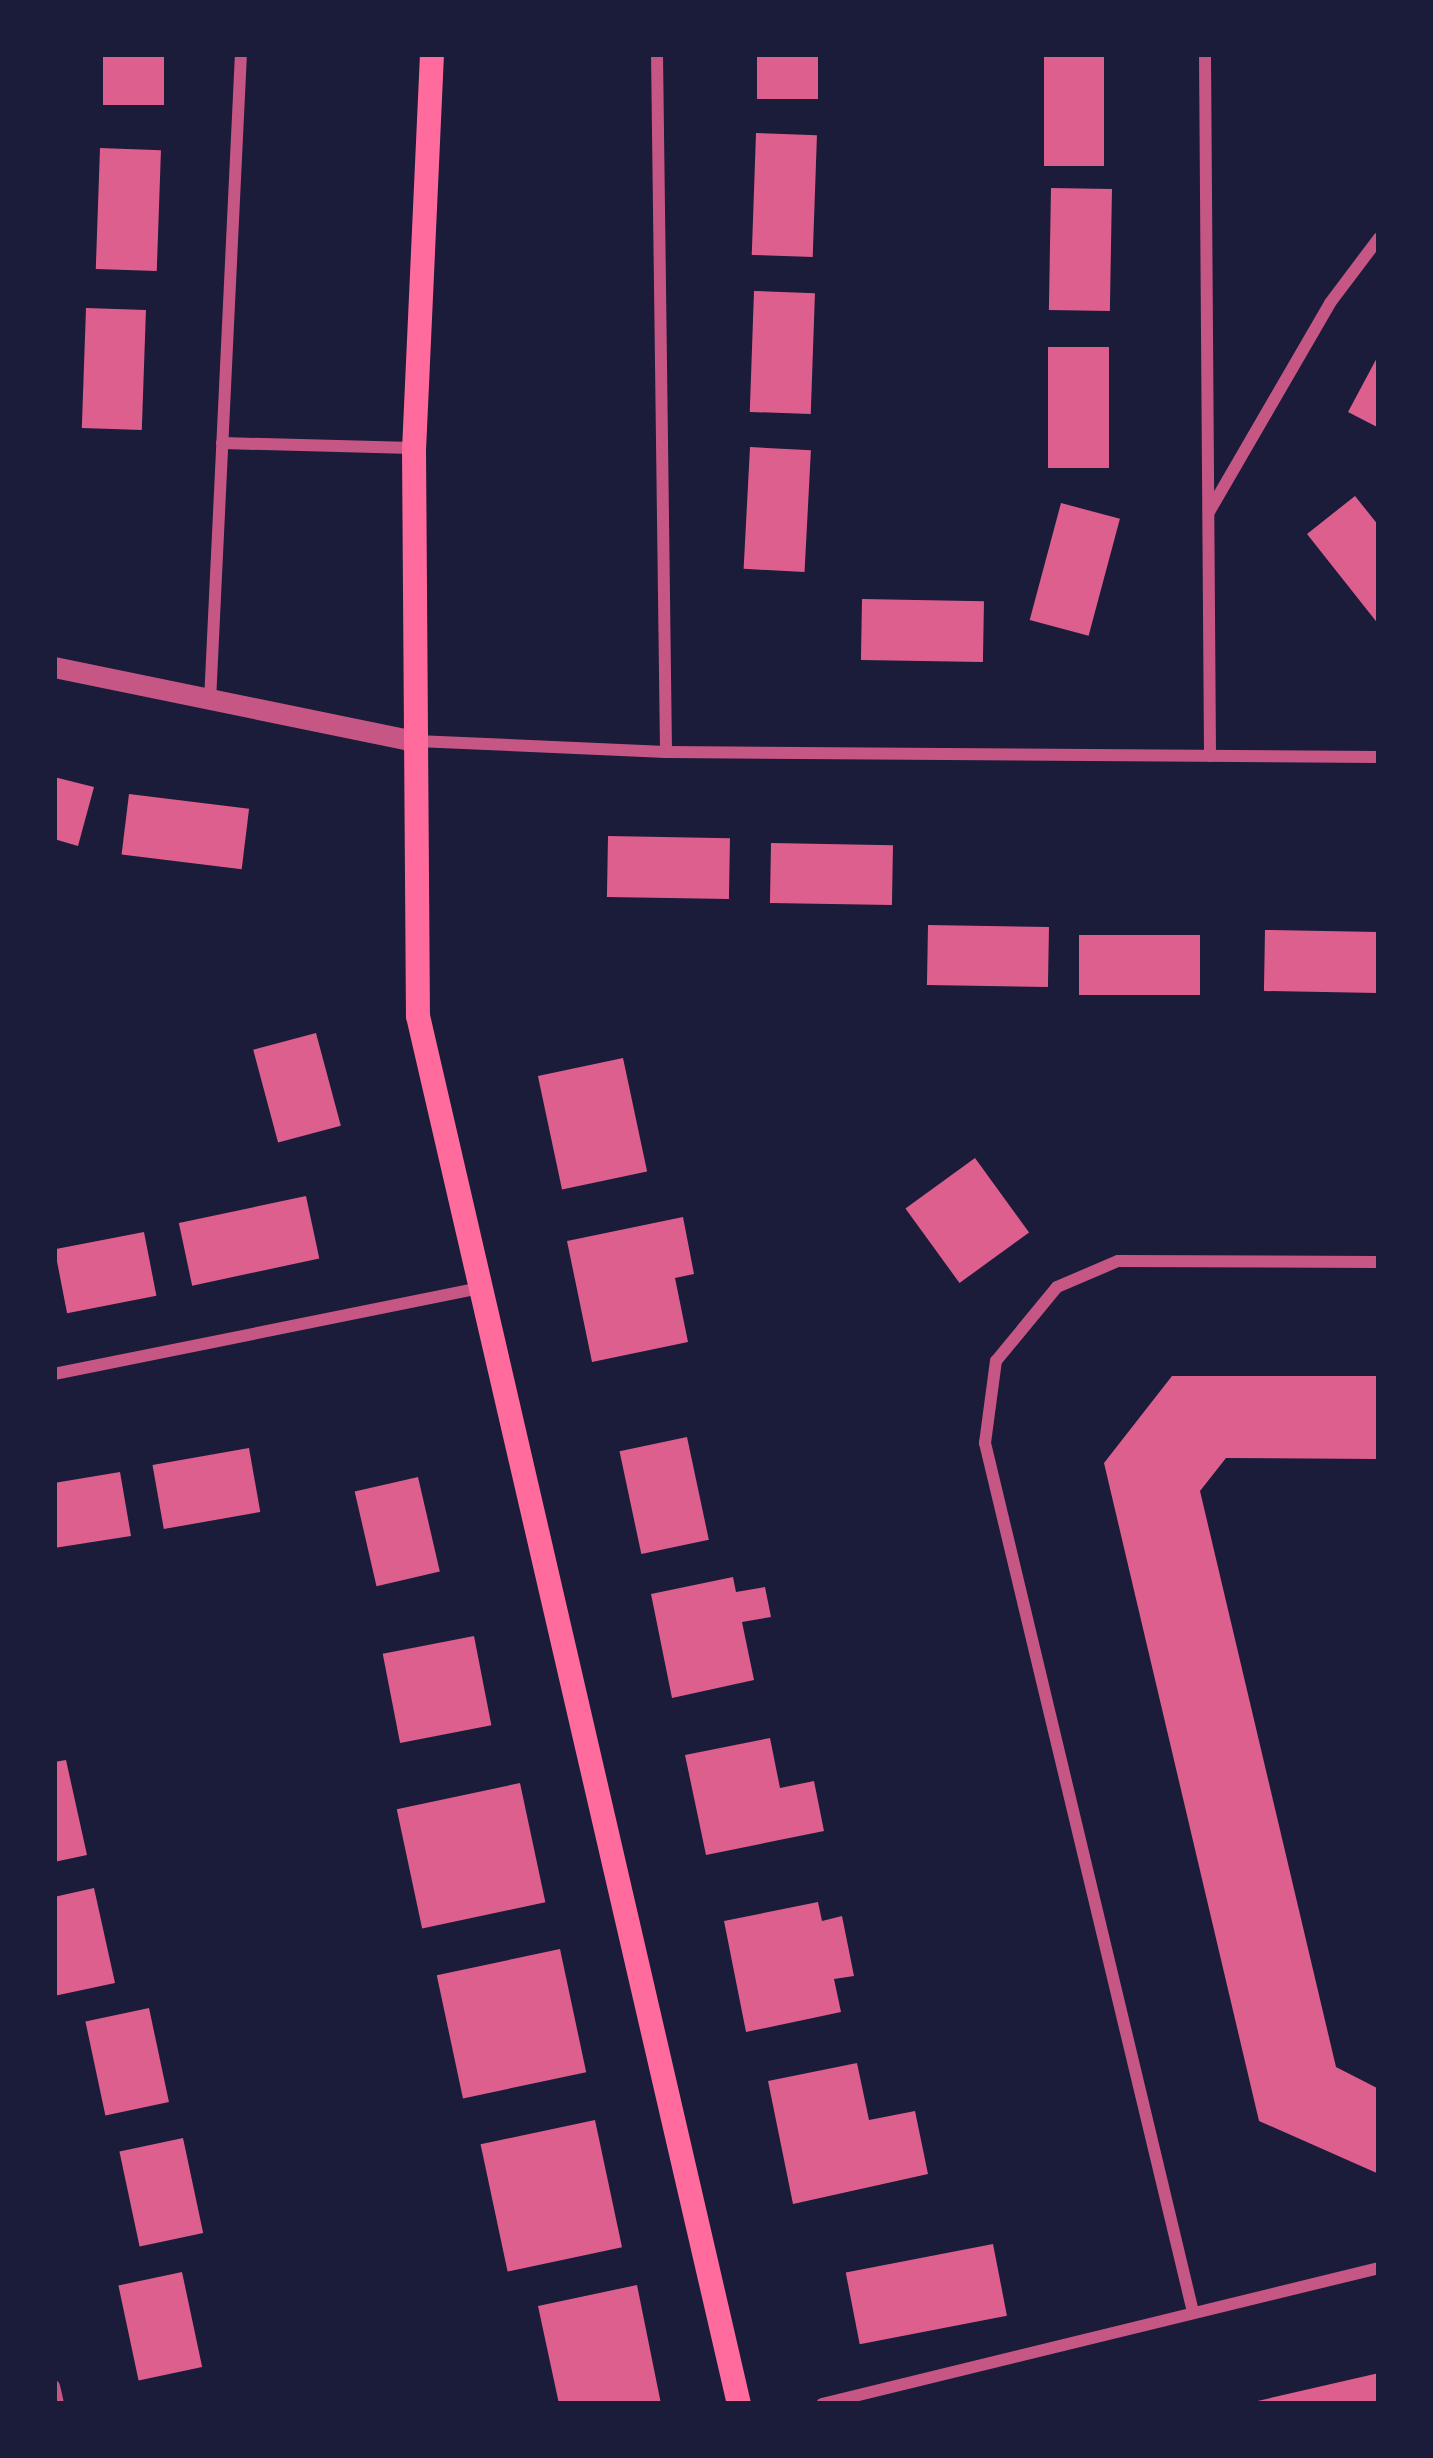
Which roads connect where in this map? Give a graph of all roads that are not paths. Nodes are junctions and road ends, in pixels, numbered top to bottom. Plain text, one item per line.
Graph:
1 (242, 54) edge
2 (433, 54) edge
3 (656, 54) edge
4 (1205, 54) edge
5 (1379, 238) edge
6 (222, 443) junction
7 (414, 448) junction
8 (1208, 513) junction
9 (54, 667) edge
10 (210, 702) junction
11 (415, 741) junction
12 (666, 752) junction
13 (1210, 756) junction
14 (1379, 757) edge
15 (1379, 1262) edge
16 (479, 1288) junction
17 (54, 1374) edge
18 (1379, 2268) edge
19 (1192, 2312) junction
20 (54, 2386) edge
21 (58, 2404) edge
22 (739, 2404) edge
23 (822, 2404) edge

1 - 6 street
2 - 7 main road
3 - 12 street
4 - 8 street
5 - 8 street
6 - 7 street
6 - 10 street
7 - 11 main road
8 - 13 street
9 - 10 street
10 - 11 street
11 - 12 street
11 - 16 main road
12 - 13 street
13 - 14 street
15 - 19 street
16 - 17 street
16 - 22 main road
18 - 19 street
19 - 23 street
20 - 21 street

